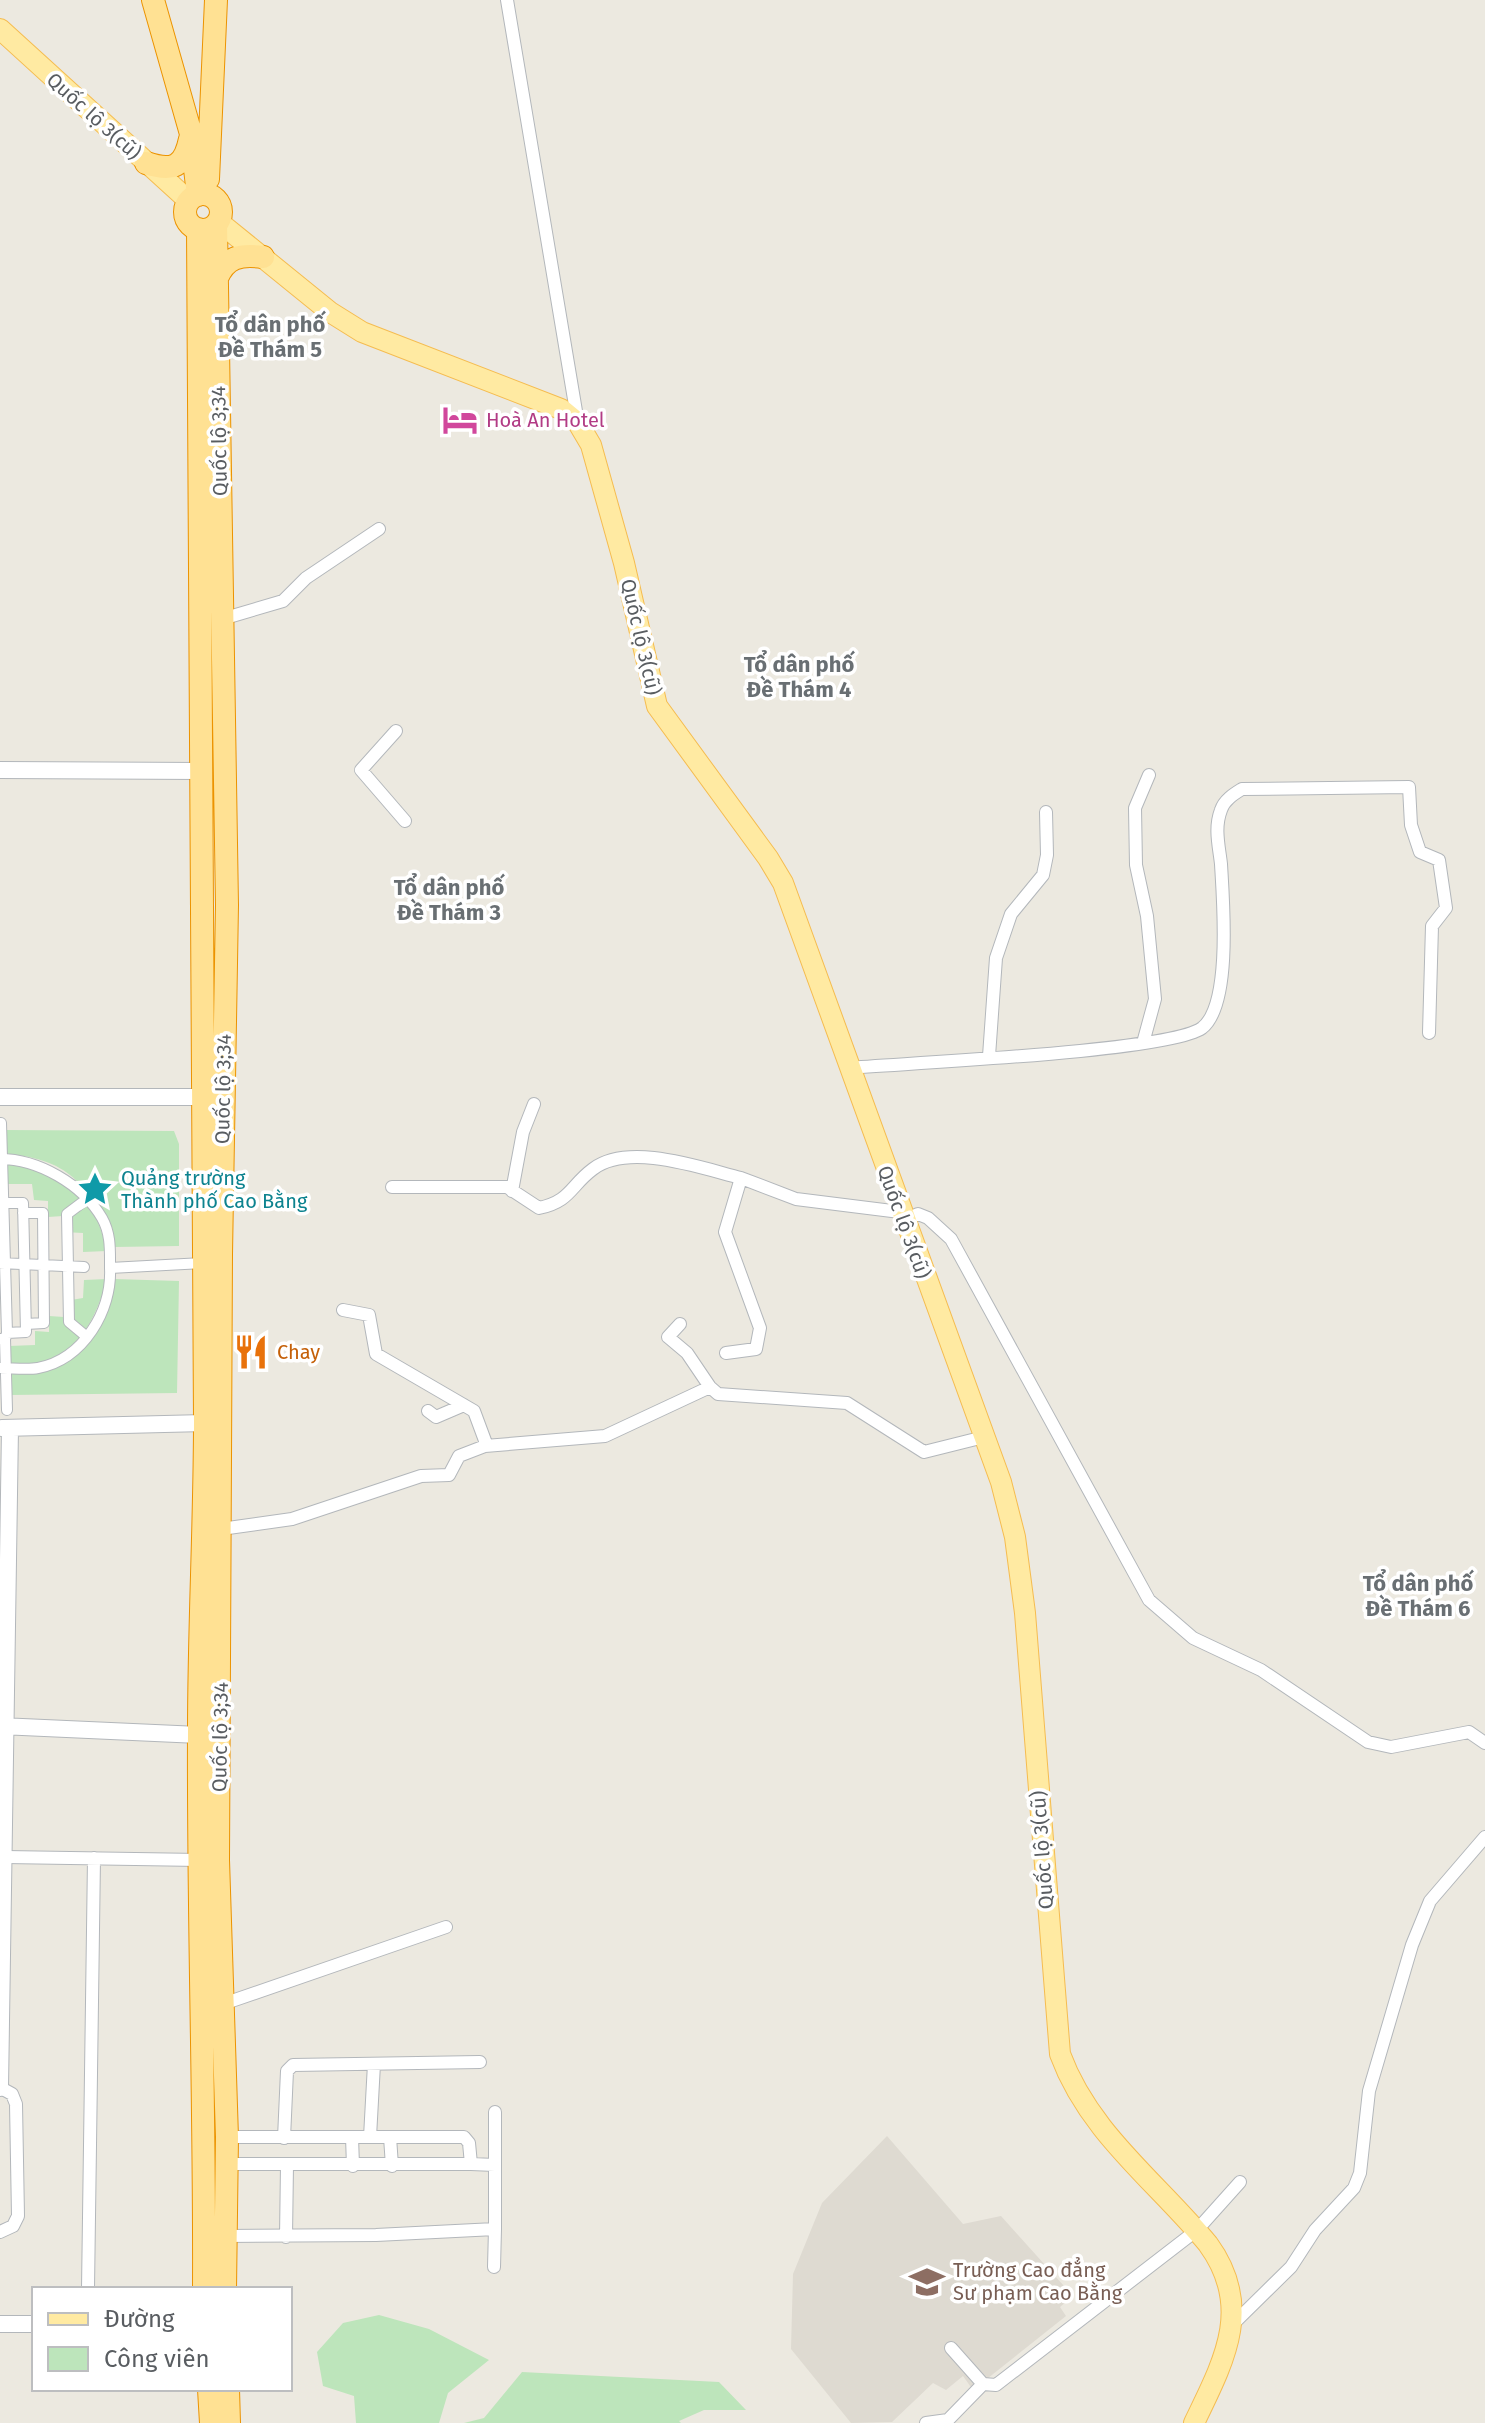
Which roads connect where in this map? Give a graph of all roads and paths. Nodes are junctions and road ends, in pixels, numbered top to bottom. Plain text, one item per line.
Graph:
1 (153, 0) edge
2 (216, 0) edge
3 (507, 0) edge
4 (0, 29) edge
5 (191, 134) junction
6 (146, 163) junction
7 (198, 197) junction
8 (211, 226) junction
9 (263, 257) junction
10 (217, 278) junction
11 (578, 423) junction
12 (379, 529) dead end
13 (222, 619) junction
14 (396, 731) dead end
15 (0, 770) edge
16 (203, 771) junction
17 (1149, 775) dead end
18 (1046, 812) dead end
19 (405, 821) dead end
20 (227, 900) junction
21 (204, 901) junction
22 (1429, 1033) dead end
23 (1143, 1043) junction
24 (989, 1056) junction
25 (848, 1068) junction
26 (214, 1096) junction
27 (0, 1097) edge
28 (534, 1104) dead end
29 (1, 1123) edge
30 (1, 1159) edge
31 (741, 1178) junction
32 (392, 1187) dead end
33 (1, 1190) edge
34 (512, 1191) junction
35 (87, 1199) junction
36 (3, 1203) junction
37 (23, 1213) junction
38 (902, 1216) junction
39 (2, 1263) edge
40 (24, 1263) junction
41 (203, 1263) junction
42 (44, 1264) junction
43 (68, 1266) junction
44 (84, 1267) dead end
45 (110, 1268) junction
46 (343, 1310) dead end
47 (26, 1324) junction
48 (680, 1324) dead end
49 (4, 1337) edge
50 (87, 1337) junction
51 (726, 1353) dead end
52 (2, 1368) edge
53 (710, 1387) junction
54 (464, 1405) junction
55 (7, 1410) dead end
56 (428, 1411) dead end
57 (213, 1423) junction
58 (5, 1428) edge
59 (984, 1437) junction
60 (487, 1446) junction
61 (221, 1529) junction
62 (4, 1726) edge
63 (199, 1735) junction
64 (1485, 1743) edge
65 (220, 1756) junction
66 (1485, 1837) edge
67 (5, 1857) junction
68 (94, 1858) junction
69 (200, 1860) junction
70 (446, 1927) dead end
71 (213, 2005) junction
72 (480, 2062) dead end
73 (374, 2064) junction
74 (1, 2088) edge
75 (495, 2112) dead end
76 (227, 2137) junction
77 (352, 2137) junction
78 (370, 2137) junction
79 (390, 2137) junction
80 (284, 2138) junction
81 (227, 2164) junction
82 (471, 2164) junction
83 (287, 2165) junction
84 (495, 2165) junction
85 (353, 2166) junction
86 (392, 2166) junction
87 (1240, 2182) dead end
88 (495, 2229) junction
89 (1197, 2230) junction
90 (0, 2232) edge
91 (224, 2236) junction
92 (286, 2237) junction
93 (494, 2267) dead end
94 (88, 2287) edge
95 (204, 2287) edge
96 (225, 2287) edge
97 (0, 2324) edge
98 (32, 2324) edge
99 (1232, 2325) junction
100 (951, 2348) dead end
101 (983, 2384) junction
102 (209, 2391) edge
103 (228, 2391) edge
104 (211, 2423) edge
105 (229, 2423) edge
106 (926, 2423) edge
107 (1194, 2423) edge

1 - 5 highway
2 - 7 highway
3 - 11 street
4 - 6 main road, Quốc lộ 3(cũ)
5 - 6 highway
5 - 7 highway
6 - 7 main road, Quốc lộ 3(cũ)
7 - 8 highway
7 - 8 highway
8 - 9 main road
8 - 10 highway, Quốc lộ 3;34
8 - 16 highway, Quốc lộ 3;34
9 - 10 highway
9 - 11 main road
10 - 13 highway, Quốc lộ 3;34
11 - 25 main road, Quốc lộ 3(cũ)
12 - 13 street
13 - 20 highway, Quốc lộ 3;34
14 - 19 street
15 - 16 street
16 - 21 highway, Quốc lộ 3;34
17 - 23 street
18 - 24 street
20 - 21 highway
20 - 26 highway, Quốc lộ 3;34
21 - 26 highway, Quốc lộ 3;34
22 - 23 street
23 - 24 street
24 - 25 street
25 - 38 main road, Quốc lộ 3(cũ)
26 - 27 street
26 - 41 highway, Quốc lộ 3;34
26 - 57 highway, Quốc lộ 3;34
28 - 34 street
29 - 30 street
30 - 33 street
30 - 35 street
31 - 34 street
31 - 38 street
31 - 51 street
32 - 34 street
33 - 36 street
35 - 43 street
35 - 45 street
36 - 37 street
36 - 39 street
37 - 40 street
37 - 42 street
38 - 59 main road, Quốc lộ 3(cũ)
38 - 64 street
39 - 40 street
39 - 49 street
40 - 42 street
40 - 47 street
41 - 45 street
41 - 57 highway, Quốc lộ 3;34
42 - 43 street
42 - 47 street
43 - 44 street
43 - 50 street
45 - 50 street
46 - 54 street
47 - 49 street
48 - 53 street
49 - 52 street
50 - 52 street
52 - 55 street
53 - 59 street
53 - 60 street
54 - 56 street
54 - 60 street
57 - 58 street
57 - 61 highway, Quốc lộ 3;34
57 - 63 highway, Quốc lộ 3;34
58 - 62 street
59 - 89 main road, Quốc lộ 3(cũ)
60 - 61 street
61 - 65 highway, Quốc lộ 3;34
62 - 63 street
62 - 67 street
63 - 65 highway
63 - 69 highway, Quốc lộ 3;34
65 - 71 highway, Quốc lộ 3;34
66 - 99 street
67 - 68 street
67 - 74 street
68 - 69 street
68 - 94 street
69 - 71 highway, Quốc lộ 3;34
70 - 71 street
71 - 76 highway, Quốc lộ 3;34
71 - 95 highway, Quốc lộ 3;34
72 - 73 street
73 - 78 street
73 - 80 street
74 - 90 street
75 - 84 street
76 - 80 street
76 - 81 highway, Quốc lộ 3;34
77 - 78 street
77 - 80 street
77 - 85 street
78 - 79 street
79 - 82 street
79 - 86 street
81 - 83 street
81 - 91 highway, Quốc lộ 3;34
82 - 84 street
82 - 86 street
83 - 85 street
83 - 92 street
84 - 88 street
85 - 86 street
87 - 89 street
88 - 92 street
88 - 93 street
89 - 99 main road, Quốc lộ 3(cũ)
89 - 101 street
91 - 92 street
91 - 96 highway, Quốc lộ 3;34
97 - 98 street
99 - 107 main road, Quốc lộ 3(cũ)
100 - 101 street
101 - 106 street
102 - 104 highway
103 - 105 highway

